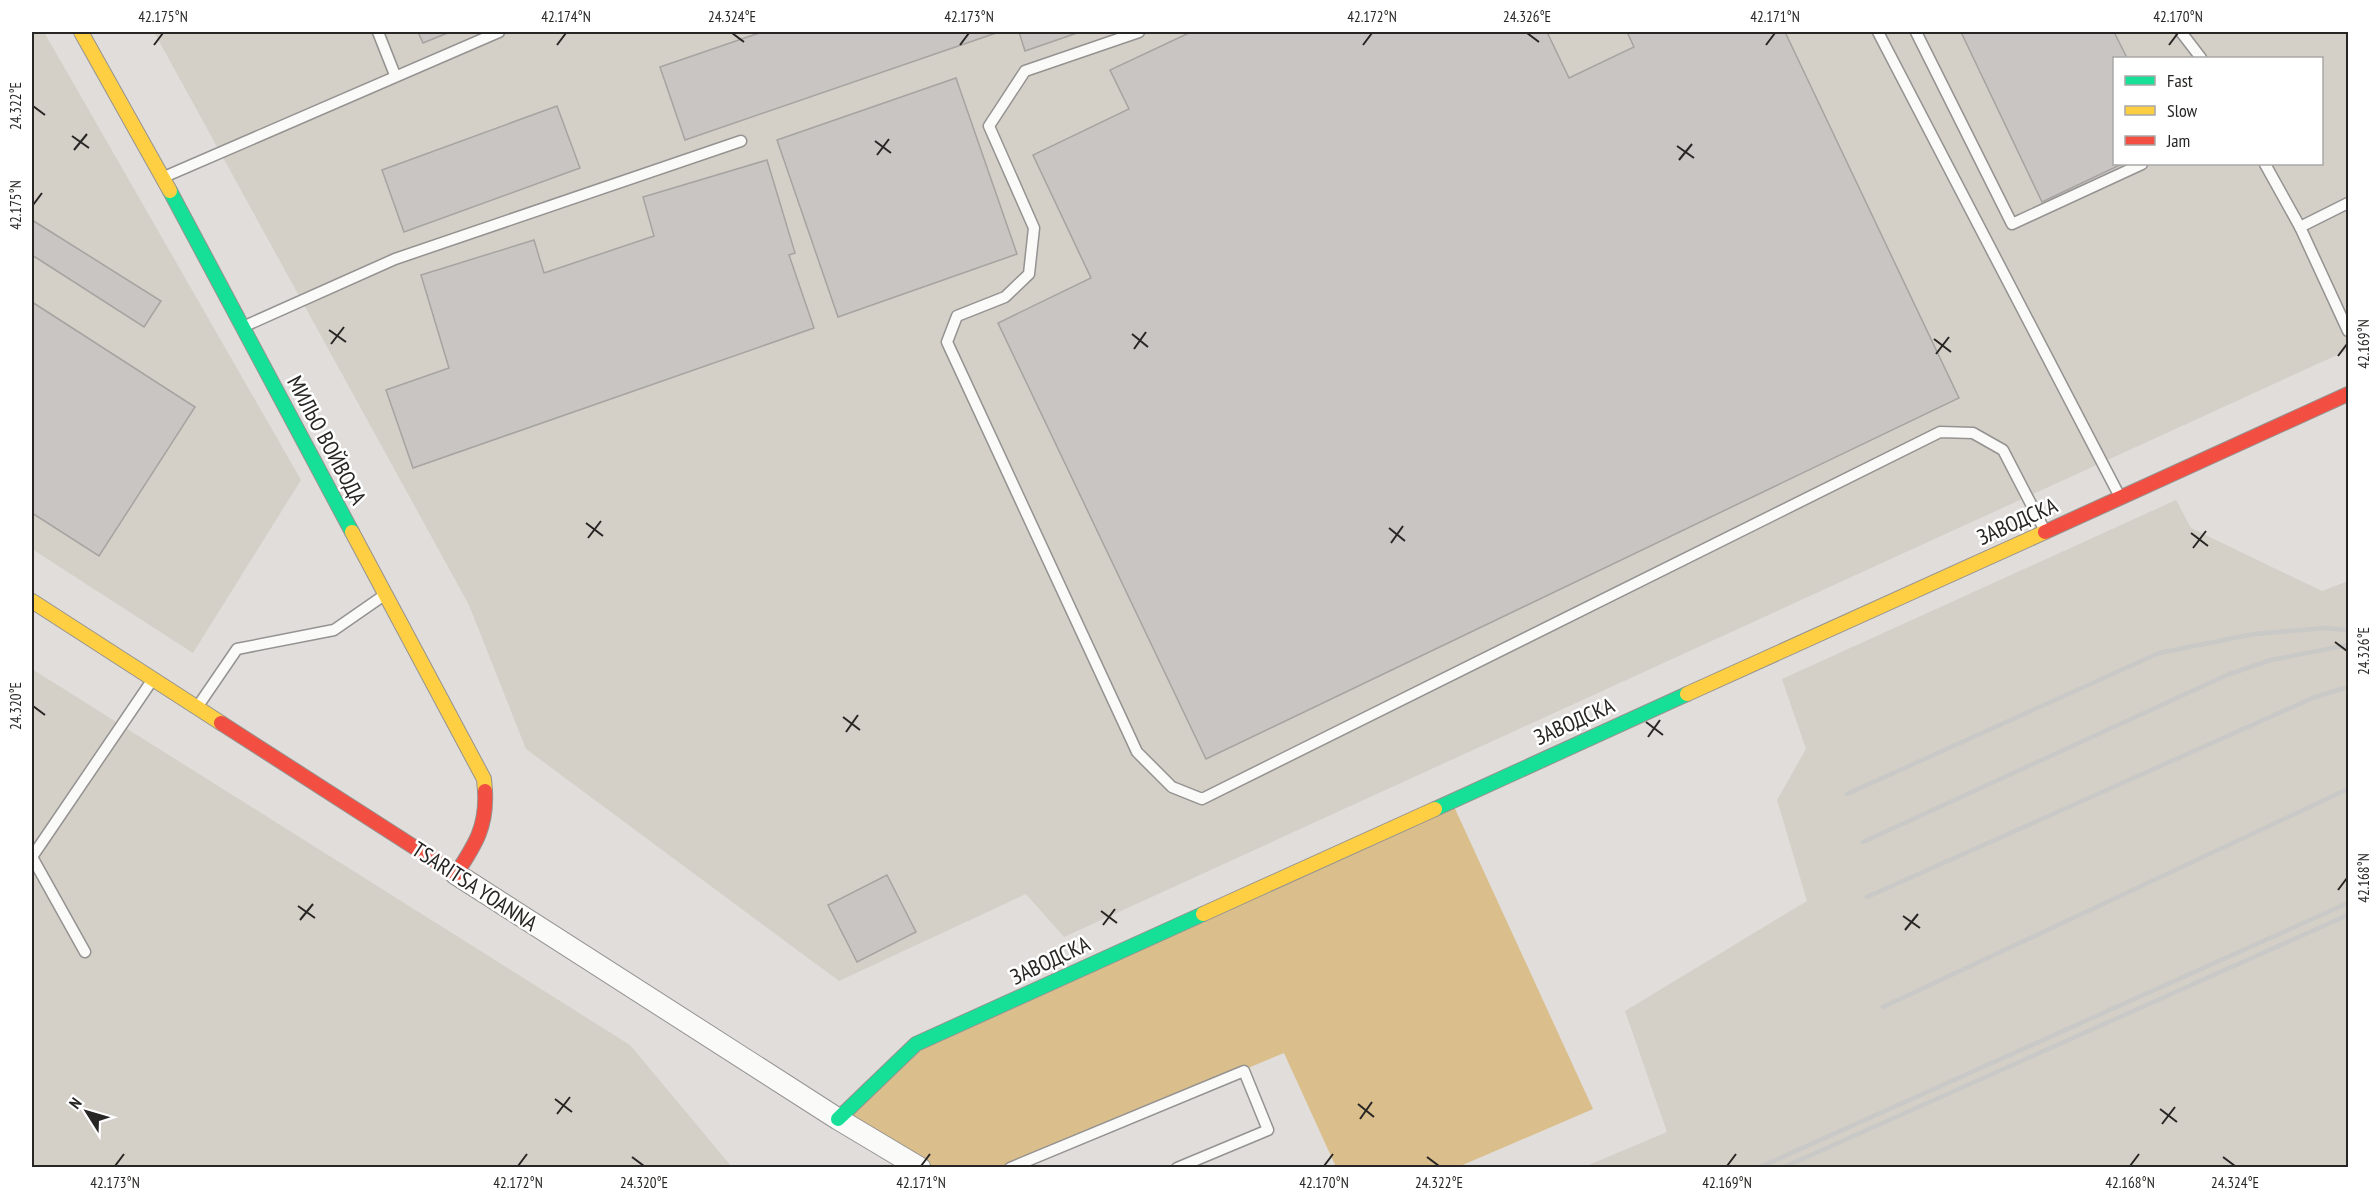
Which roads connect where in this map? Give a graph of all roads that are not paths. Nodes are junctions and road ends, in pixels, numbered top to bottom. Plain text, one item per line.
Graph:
1 (81, 32) edge
2 (378, 32) edge
3 (499, 32) edge
4 (1139, 32) edge
5 (1878, 32) edge
6 (1916, 32) edge
7 (2181, 32) edge
8 (2200, 57) edge
9 (395, 75) junction
10 (741, 141) dead end
11 (2140, 165) edge
12 (2266, 165) edge
13 (163, 178) junction
14 (2349, 203) edge
15 (2300, 227) junction
16 (242, 328) junction
17 (2349, 331) edge
18 (2349, 394) edge
19 (2120, 497) junction
20 (2045, 531) junction
21 (386, 594) junction
22 (32, 601) edge
23 (153, 679) junction
24 (197, 708) junction
25 (456, 874) junction
26 (84, 952) dead end
27 (838, 1119) junction
28 (920, 1167) edge
29 (1010, 1167) edge
30 (1177, 1167) edge

1 - 13 street, МИЛЬО ВОЙВОДА
2 - 9 lane
3 - 9 lane
4 - 20 lane
5 - 19 lane
6 - 11 lane
7 - 8 lane
9 - 13 lane
10 - 16 lane
12 - 15 lane
13 - 16 street, МИЛЬО ВОЙВОДА
14 - 15 lane
15 - 17 lane
16 - 21 street, МИЛЬО ВОЙВОДА
18 - 19 street, ЗАВОДСКА
19 - 20 street, ЗАВОДСКА
20 - 27 street, ЗАВОДСКА
21 - 24 lane
21 - 25 street, МИЛЬО ВОЙВОДА
22 - 23 street, TSARITSA YOANNA
23 - 24 street, TSARITSA YOANNA
23 - 26 lane
24 - 25 street, TSARITSA YOANNA
25 - 27 street, TSARITSA YOANNA
27 - 28 street, TSARITSA YOANNA
29 - 30 lane

